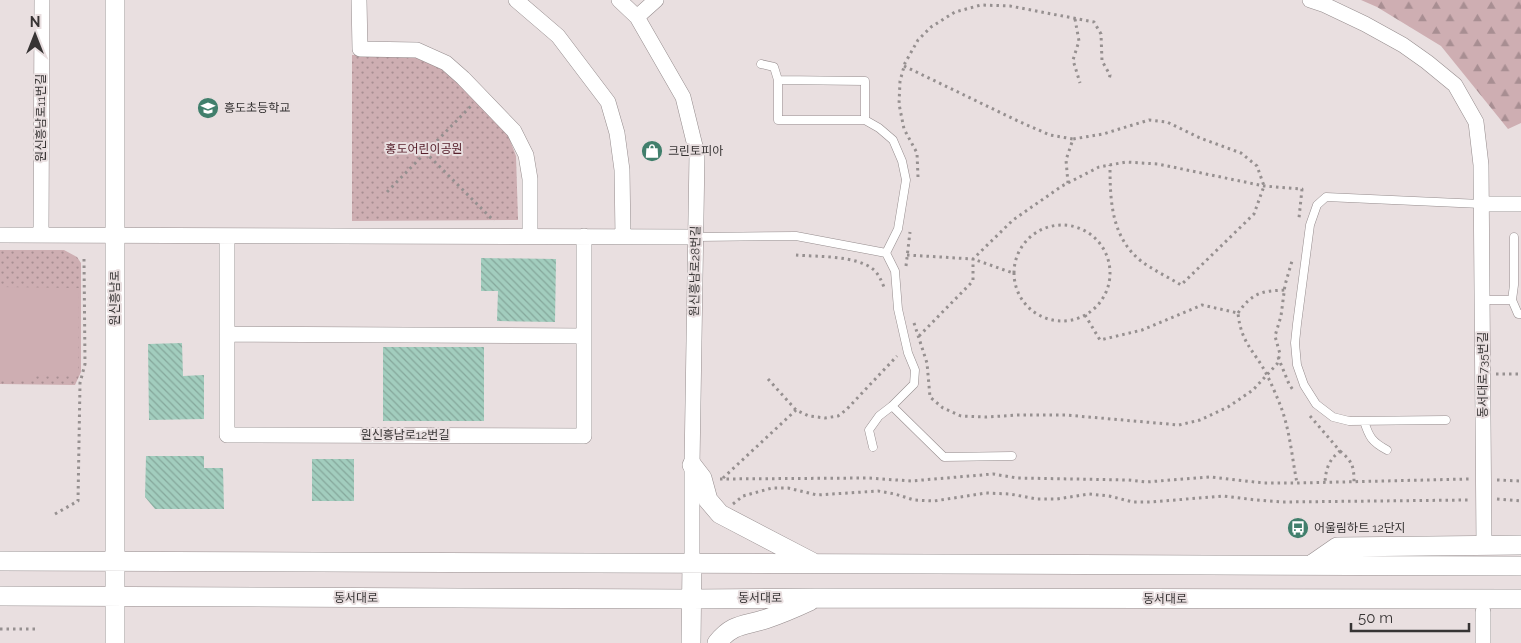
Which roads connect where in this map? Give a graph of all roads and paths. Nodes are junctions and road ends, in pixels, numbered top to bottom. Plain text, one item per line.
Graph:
1 (42, 0) edge
2 (116, 0) edge
3 (359, 0) edge
4 (516, 0) edge
5 (619, 0) edge
6 (656, 0) edge
7 (1310, 0) edge
8 (637, 17) junction
9 (1075, 19) junction
10 (761, 64) dead end
11 (904, 66) junction
12 (778, 80) junction
13 (1109, 80) dead end
14 (1080, 83) dead end
15 (471, 106) dead end
16 (865, 120) junction
17 (1073, 139) junction
18 (425, 152) junction
19 (1110, 165) junction
20 (918, 178) dead end
21 (1068, 183) junction
22 (1264, 186) junction
23 (387, 192) dead end
24 (1481, 204) junction
25 (1521, 204) edge
26 (1299, 222) dead end
27 (496, 223) dead end
28 (910, 231) dead end
29 (0, 235) edge
30 (41, 235) junction
31 (116, 235) junction
32 (227, 236) junction
33 (530, 236) junction
34 (584, 236) junction
35 (623, 237) junction
36 (696, 237) junction
37 (1514, 237) dead end
38 (886, 253) junction
39 (796, 255) dead end
40 (907, 255) junction
41 (1294, 255) dead end
42 (84, 259) dead end
43 (973, 259) junction
44 (905, 268) dead end
45 (1013, 273) junction
46 (885, 288) dead end
47 (1285, 290) junction
48 (1482, 300) junction
49 (1512, 300) junction
50 (1238, 313) junction
51 (1521, 314) edge
52 (1085, 315) junction
53 (912, 318) dead end
54 (227, 334) junction
55 (584, 336) junction
56 (919, 336) junction
57 (896, 348) dead end
58 (1278, 357) junction
59 (1483, 373) junction
60 (1521, 374) edge
61 (1267, 375) junction
62 (768, 379) dead end
63 (1297, 397) dead end
64 (892, 406) junction
65 (796, 410) junction
66 (1305, 410) dead end
67 (1446, 420) dead end
68 (1364, 421) junction
69 (873, 447) dead end
70 (1387, 450) dead end
71 (1340, 451) junction
72 (1012, 456) dead end
73 (697, 472) junction
74 (722, 479) junction
75 (1472, 479) dead end
76 (1496, 480) dead end
77 (1521, 481) edge
78 (1325, 482) junction
79 (1354, 482) junction
80 (1297, 483) junction
81 (1484, 500) junction
82 (1521, 501) edge
83 (55, 514) dead end
84 (720, 514) junction
85 (1484, 545) junction
86 (1521, 545) edge
87 (0, 561) edge
88 (115, 561) junction
89 (692, 563) junction
90 (815, 563) junction
91 (1310, 565) junction
92 (1521, 566) edge
93 (0, 596) edge
94 (115, 597) junction
95 (815, 598) junction
96 (691, 599) junction
97 (1308, 599) junction
98 (1521, 599) edge
99 (1483, 612) junction
100 (1521, 612) edge
101 (0, 628) edge
102 (36, 629) dead end
103 (115, 643) edge
104 (691, 643) edge
105 (717, 643) edge
106 (1483, 643) edge

1 - 30 street, 원신흥남로11번길
2 - 31 street, 원신흥남로
3 - 33 street
4 - 35 street
5 - 8 street, 원신흥남로28번길
6 - 8 street
7 - 24 street, 동서대로735번길
8 - 36 street, 원신흥남로28번길
9 - 11 path
9 - 13 path
9 - 14 path
10 - 12 lane
11 - 17 path
11 - 20 path
12 - 16 lane
12 - 16 lane
15 - 18 path
16 - 38 lane
17 - 21 path
17 - 22 path
18 - 23 path
18 - 27 path
19 - 21 path
19 - 22 path
19 - 22 path
21 - 43 path
22 - 26 path
24 - 25 street
24 - 48 street, 동서대로735번길
24 - 68 lane
28 - 40 path
29 - 30 street
30 - 31 street
31 - 32 street
31 - 88 street, 원신흥남로
32 - 33 street
32 - 54 street, 원신흥남로12번길
33 - 34 street
34 - 35 street
34 - 55 street, 원신흥남로12번길
35 - 36 street
36 - 38 lane
36 - 73 street, 원신흥남로28번길
37 - 49 lane
38 - 64 lane
39 - 46 path
40 - 43 path
40 - 44 path
41 - 47 path
42 - 83 path
43 - 45 path
43 - 56 path
45 - 52 path
45 - 52 path
47 - 50 path
47 - 58 path
48 - 49 lane
48 - 59 street, 동서대로735번길
49 - 51 lane
50 - 52 path
50 - 61 path
53 - 56 path
54 - 55 street
54 - 55 street, 원신흥남로12번길
56 - 61 path
57 - 65 path
58 - 61 path
58 - 63 path
59 - 60 path
59 - 81 street, 동서대로735번길
61 - 80 path
62 - 65 path
64 - 69 lane
64 - 72 lane
65 - 74 path
66 - 71 path
67 - 68 lane
68 - 70 lane
71 - 78 path
71 - 79 path
73 - 74 path
73 - 84 street
73 - 89 street, 원신흥남로28번길
74 - 80 path
75 - 79 path
76 - 77 path
78 - 79 path
78 - 80 path
81 - 82 path
81 - 84 path
81 - 85 street, 동서대로735번길
84 - 90 street
85 - 86 street
85 - 91 street
87 - 88 street
88 - 89 street
88 - 94 street, 원신흥남로
89 - 90 street
89 - 96 street
90 - 91 street
91 - 92 street
93 - 94 street, 동서대로
94 - 96 street, 동서대로
94 - 103 street, 원신흥남로
95 - 96 street, 동서대로
95 - 97 street, 동서대로
95 - 105 street
96 - 104 street
97 - 98 street, 동서대로
97 - 99 street
99 - 100 street
99 - 106 street
101 - 102 path

